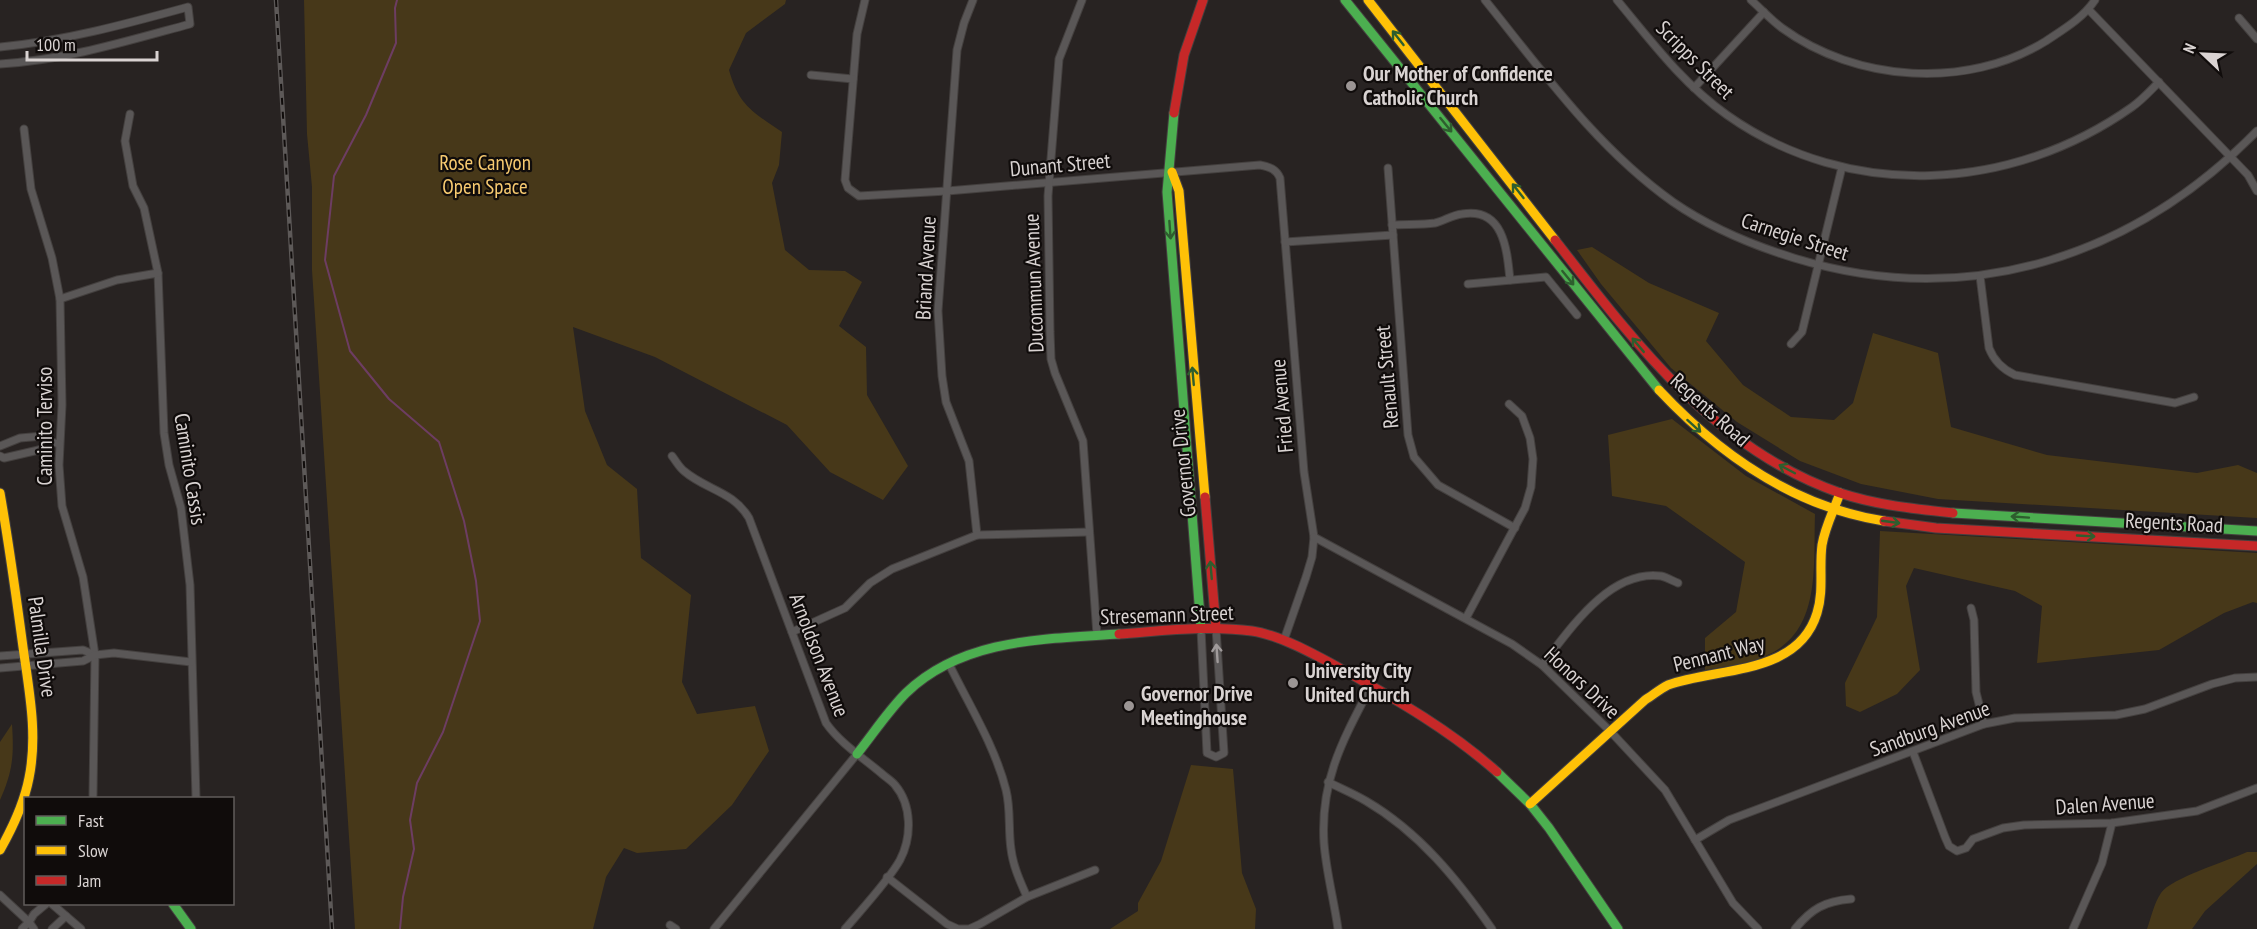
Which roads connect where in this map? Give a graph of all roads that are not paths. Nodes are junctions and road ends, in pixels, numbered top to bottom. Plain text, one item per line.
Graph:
1 (865, 0) edge
2 (973, 0) edge
3 (1082, 0) edge
4 (1203, 0) edge
5 (1345, 0) edge
6 (1368, 0) edge
7 (1485, 0) edge
8 (1617, 0) edge
9 (1751, 0) edge
10 (2095, 0) edge
11 (2089, 10) junction
12 (1764, 12) junction
13 (2239, 18) dead end
14 (2257, 39) edge
15 (0, 47) edge
16 (0, 64) edge
17 (811, 75) dead end
18 (853, 79) junction
19 (2159, 82) junction
20 (1694, 88) junction
21 (130, 114) dead end
22 (24, 129) dead end
23 (2257, 131) edge
24 (2232, 157) junction
25 (1842, 166) junction
26 (1271, 167) joint
27 (1388, 168) dead end
28 (1172, 172) junction
29 (1048, 182) junction
30 (947, 191) junction
31 (2257, 191) edge
32 (1392, 225) junction
33 (1393, 235) junction
34 (1285, 242) junction
35 (1818, 266) junction
36 (158, 273) junction
37 (1980, 276) junction
38 (1510, 280) junction
39 (1468, 284) dead end
40 (60, 299) junction
41 (1577, 315) dead end
42 (1791, 344) dead end
43 (2194, 397) dead end
44 (1509, 404) dead end
45 (9, 442) junction
46 (55, 443) junction
47 (0, 446) edge
48 (13, 455) junction
49 (0, 456) edge
50 (672, 456) dead end
51 (0, 493) edge
52 (1840, 493) junction
53 (1834, 509) junction
54 (1515, 528) junction
55 (2257, 531) edge
56 (1089, 532) junction
57 (976, 535) junction
58 (1314, 537) junction
59 (2257, 546) edge
60 (1678, 583) dead end
61 (1971, 608) dead end
62 (1466, 618) junction
63 (1215, 628) junction
64 (1201, 629) junction
65 (792, 632) junction
66 (1097, 635) junction
67 (1284, 640) junction
68 (23, 654) junction
69 (95, 655) junction
70 (0, 656) edge
71 (191, 662) junction
72 (950, 664) junction
73 (1542, 665) junction
74 (26, 666) junction
75 (0, 668) edge
76 (2257, 677) edge
77 (1371, 686) junction
78 (1984, 724) junction
79 (1611, 732) junction
80 (1912, 752) junction
81 (857, 754) junction
82 (1328, 782) junction
83 (2257, 788) edge
84 (93, 795) dead end
85 (26, 797) edge
86 (196, 797) edge
87 (1530, 804) junction
88 (24, 807) edge
89 (2112, 823) junction
90 (1695, 840) junction
91 (0, 850) edge
92 (1095, 870) dead end
93 (887, 878) junction
94 (0, 895) edge
95 (1027, 897) junction
96 (1851, 899) dead end
97 (44, 905) edge
98 (54, 905) edge
99 (175, 905) edge
100 (66, 916) junction
101 (29, 922) junction
102 (22, 929) edge
103 (34, 929) edge
104 (52, 929) edge
105 (81, 929) edge
106 (191, 929) edge
107 (714, 929) edge
108 (845, 929) edge
109 (1338, 929) edge
110 (1492, 929) edge
111 (1618, 929) edge
112 (1758, 929) edge
113 (1795, 929) edge
114 (2073, 929) edge

1 - 18 street
2 - 30 street, Briand Avenue
3 - 29 street, Ducommun Avenue
4 - 28 street, Governor Drive
5 -> 53 street, Regents Road
52 -> 6 street, Regents Road
7 - 35 street, Carnegie Street
8 - 20 street, Scripps Street
9 - 12 street
10 - 11 street
11 - 12 street
11 - 19 street
12 - 20 street
13 - 14 street
15 - 16 street
17 - 18 street
18 - 30 street, Dunant Street
19 - 24 street
19 - 25 street, Scripps Street
20 - 25 street, Scripps Street
21 - 36 street, Caminito Cassis
22 - 40 street, Caminito Terviso
23 - 24 street, Carnegie Street
24 - 31 street
24 - 37 street, Carnegie Street
25 - 35 street
26 - 28 street, Dunant Street
26 - 34 street, Fried Avenue
27 - 32 street, Renault Street
28 - 29 street, Dunant Street
63 -> 28 street, Governor Drive
28 -> 64 street, Governor Drive
29 - 30 street, Dunant Street
29 - 56 street, Ducommun Avenue
30 - 57 street, Briand Avenue
32 - 33 street, Renault Street
32 - 38 street
33 - 34 street
33 - 54 street, Renault Street
34 - 58 street, Fried Avenue
35 - 37 street, Carnegie Street
35 - 42 street
36 - 40 street
36 - 71 street, Caminito Cassis
37 - 43 street
38 - 39 street
38 - 41 street
40 - 46 street, Caminito Terviso
44 - 54 street
45 - 46 street
45 - 47 street
45 - 48 street
46 - 48 street
46 - 69 street, Caminito Terviso
48 - 49 street
50 - 65 street, Arnoldson Avenue
51 - 68 street, Palmilla Drive
52 - 53 street, Pennant Way
55 -> 52 street, Regents Road
53 -> 59 street, Regents Road
53 - 79 street, Pennant Way
54 - 62 street
56 - 57 street
56 - 66 street, Ducommun Avenue
57 - 65 street
58 - 62 street, Honors Drive
58 - 67 street, Fried Avenue
60 - 73 street
61 - 78 street
62 - 73 street, Honors Drive
63 - 64 street, Stresemann Street
64 -> 63 street, Governor Drive
63 - 67 street, Stresemann Street
64 - 66 street, Stresemann Street
65 - 81 street, Arnoldson Avenue
66 - 72 street, Stresemann Street
67 - 77 street, Stresemann Street
68 - 69 street
68 - 70 street
68 - 74 street, Palmilla Drive
69 - 71 street
69 - 74 street
69 - 84 street, Caminito Terviso
71 - 86 street, Caminito Cassis
72 - 81 street, Stresemann Street
72 - 95 street
73 - 79 street, Honors Drive
74 - 75 street
74 - 85 street, Palmilla Drive
76 - 78 street, Sandburg Avenue
77 - 82 street
77 - 87 street, Stresemann Street
78 - 80 street, Sandburg Avenue
79 - 87 street, Pennant Way
79 - 90 street, Honors Drive
80 - 89 street, Dalen Avenue
80 - 90 street, Sandburg Avenue
81 - 93 street, Arnoldson Avenue
81 - 107 street
82 - 109 street
82 - 110 street
83 - 89 street, Dalen Avenue
87 - 111 street, Stresemann Street
88 - 91 street, Palmilla Drive
89 - 114 street
90 - 112 street, Honors Drive
92 - 95 street
93 - 95 street
93 - 108 street, Arnoldson Avenue
94 - 101 street
96 - 113 street
97 - 101 street
98 - 100 street
99 - 106 street
100 - 104 street
100 - 105 street
101 - 102 street
101 - 103 street

